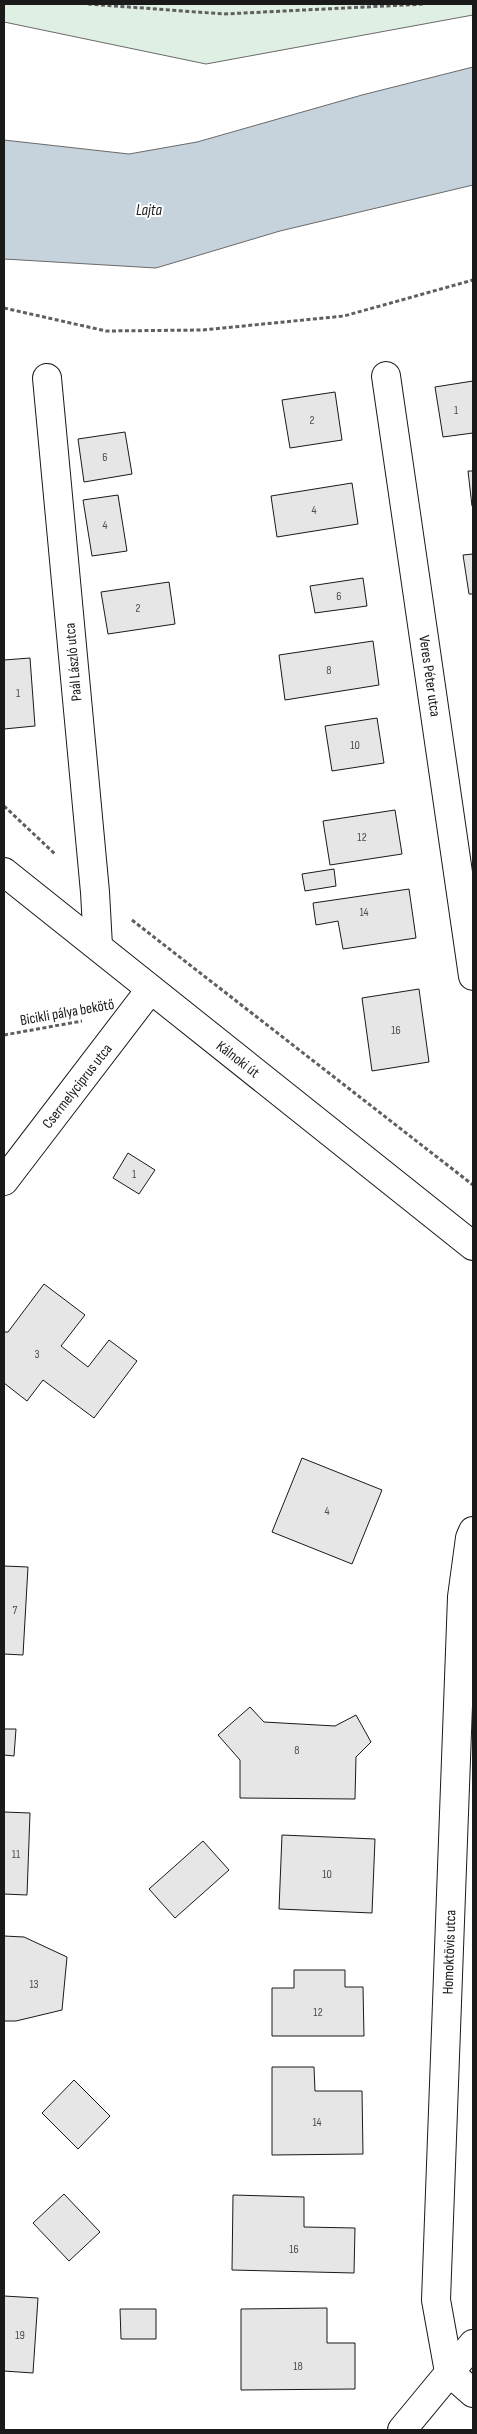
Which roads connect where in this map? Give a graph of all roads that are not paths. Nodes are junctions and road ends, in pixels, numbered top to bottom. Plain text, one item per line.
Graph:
1 (386, 376) dead end
2 (47, 378) dead end
3 (4, 872) edge
4 (98, 946) junction
5 (473, 976) edge
6 (142, 1001) junction
7 (4, 1182) edge
8 (473, 1246) edge
9 (473, 1531) edge
10 (473, 2344) edge
11 (449, 2372) junction
12 (473, 2393) edge
13 (402, 2430) edge

1 - 5 street, Veres Péter utca
2 - 4 street, Paál László utca
3 - 4 street, Kálnoki út
4 - 6 street, Kálnoki út
6 - 7 street, Csermelyciprus utca
6 - 8 street, Kálnoki út
9 - 11 street, Homoktövis utca
10 - 11 street
11 - 12 street
11 - 13 street

